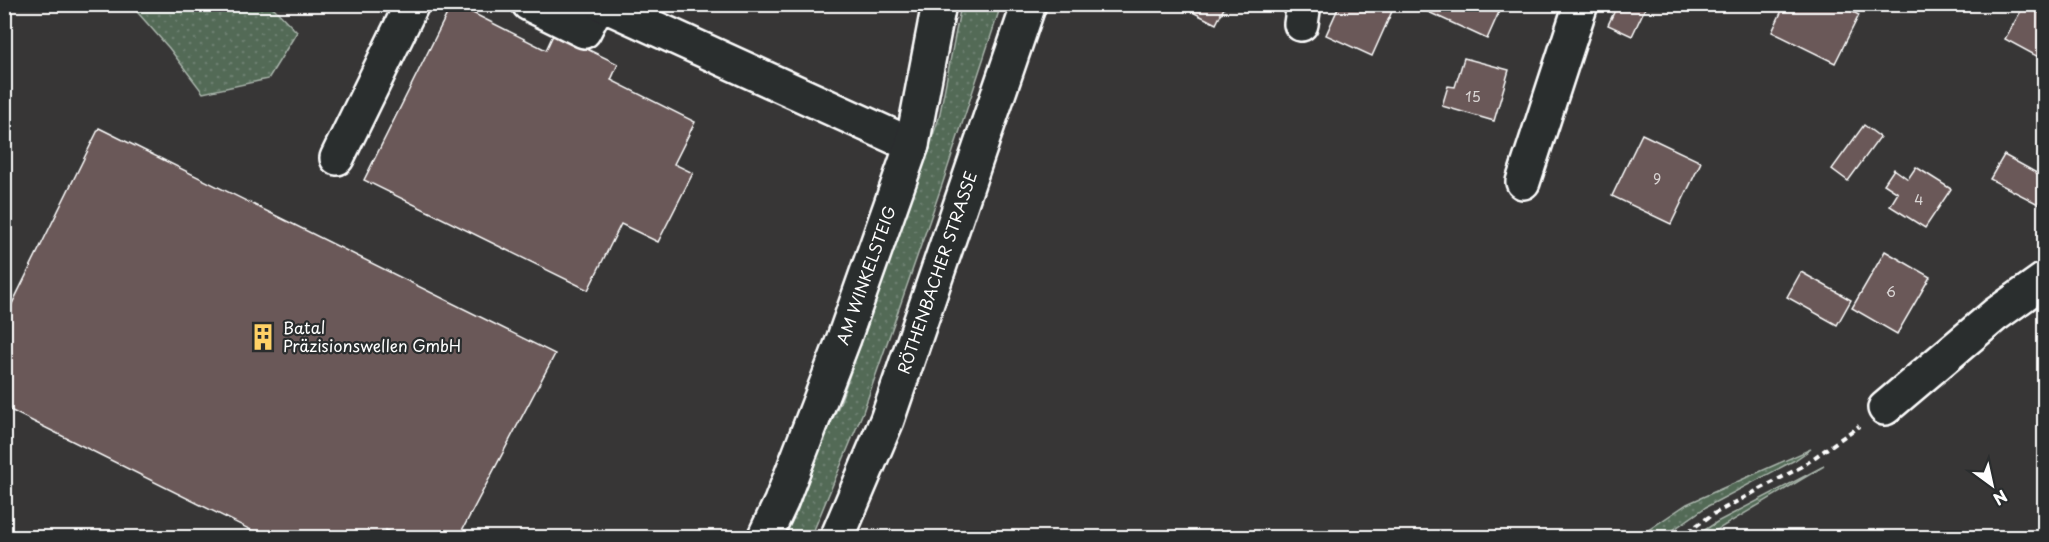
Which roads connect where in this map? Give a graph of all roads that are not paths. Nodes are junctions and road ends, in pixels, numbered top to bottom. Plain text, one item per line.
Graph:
1 (412, 4) edge
2 (530, 4) edge
3 (600, 4) edge
4 (939, 4) edge
5 (1029, 4) edge
6 (1581, 4) edge
7 (912, 145) junction
8 (337, 158) dead end
9 (1523, 182) dead end
10 (2044, 280) edge
11 (1885, 408) road end
12 (764, 537) edge
13 (837, 537) edge

1 - 8 street
2 - 3 street
3 - 7 street
4 - 7 street, AM WINKELSTEIG
5 - 13 street, RÖTHENBACHER STRASSE
6 - 9 street
7 - 12 street, AM WINKELSTEIG
10 - 11 street

